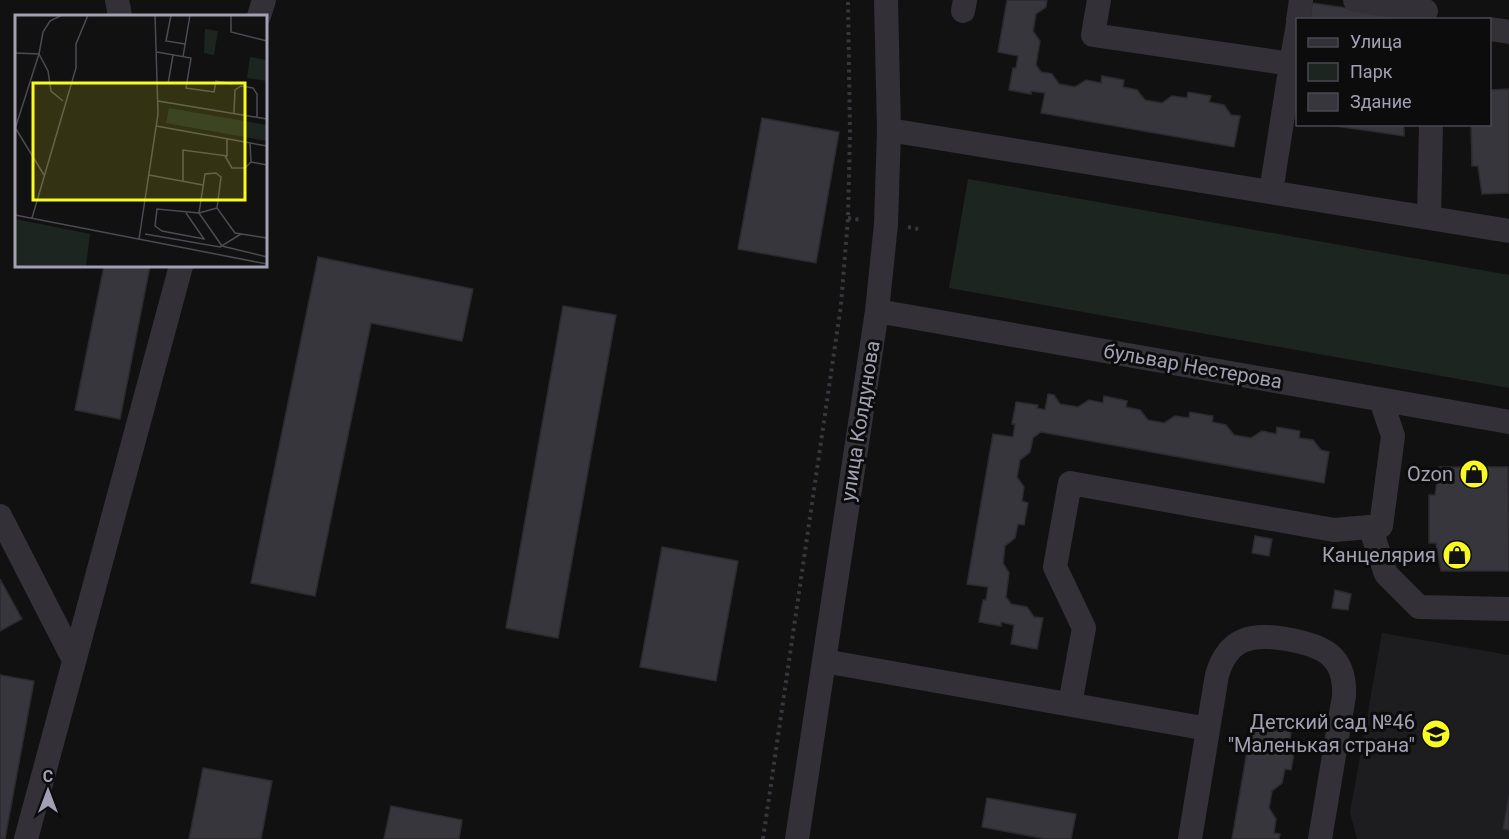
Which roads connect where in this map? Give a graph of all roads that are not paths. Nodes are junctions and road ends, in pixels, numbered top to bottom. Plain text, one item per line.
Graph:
1 (117, 0) edge
2 (264, 0) edge
3 (886, 0) edge
4 (1099, 0) edge
5 (1301, 0) edge
6 (1355, 0) edge
7 (1426, 11) dead end
8 (120, 15) edge
9 (259, 15) edge
10 (1299, 18) edge
11 (1491, 28) edge
12 (1509, 32) edge
13 (1296, 36) edge
14 (1292, 64) junction
15 (1431, 126) edge
16 (889, 130) junction
17 (1271, 192) junction
18 (1430, 217) junction
19 (1509, 231) edge
20 (181, 267) edge
21 (877, 311) junction
22 (1381, 400) junction
23 (1509, 422) edge
24 (0, 516) edge
25 (1370, 527) junction
26 (1509, 609) edge
27 (74, 660) junction
28 (824, 661) junction
29 (1071, 704) junction
30 (1208, 729) junction
31 (26, 839) edge
32 (797, 839) edge
33 (1190, 839) edge
34 (1320, 839) edge

1 - 8 street
2 - 9 street
3 - 16 street, улица Колдунова
4 - 14 street
5 - 10 street
6 - 7 street
11 - 12 street
13 - 14 street
14 - 17 street
15 - 18 street
16 - 17 street
16 - 21 street, улица Колдунова
17 - 18 street
18 - 19 street
20 - 27 street
21 - 22 street, бульвар Нестерова
21 - 28 street, улица Колдунова
22 - 23 street, бульвар Нестерова
22 - 25 street
24 - 27 street
25 - 26 street
25 - 29 street
27 - 31 street
28 - 29 street
28 - 32 street, улица Колдунова
29 - 30 street
30 - 33 street
30 - 34 street

